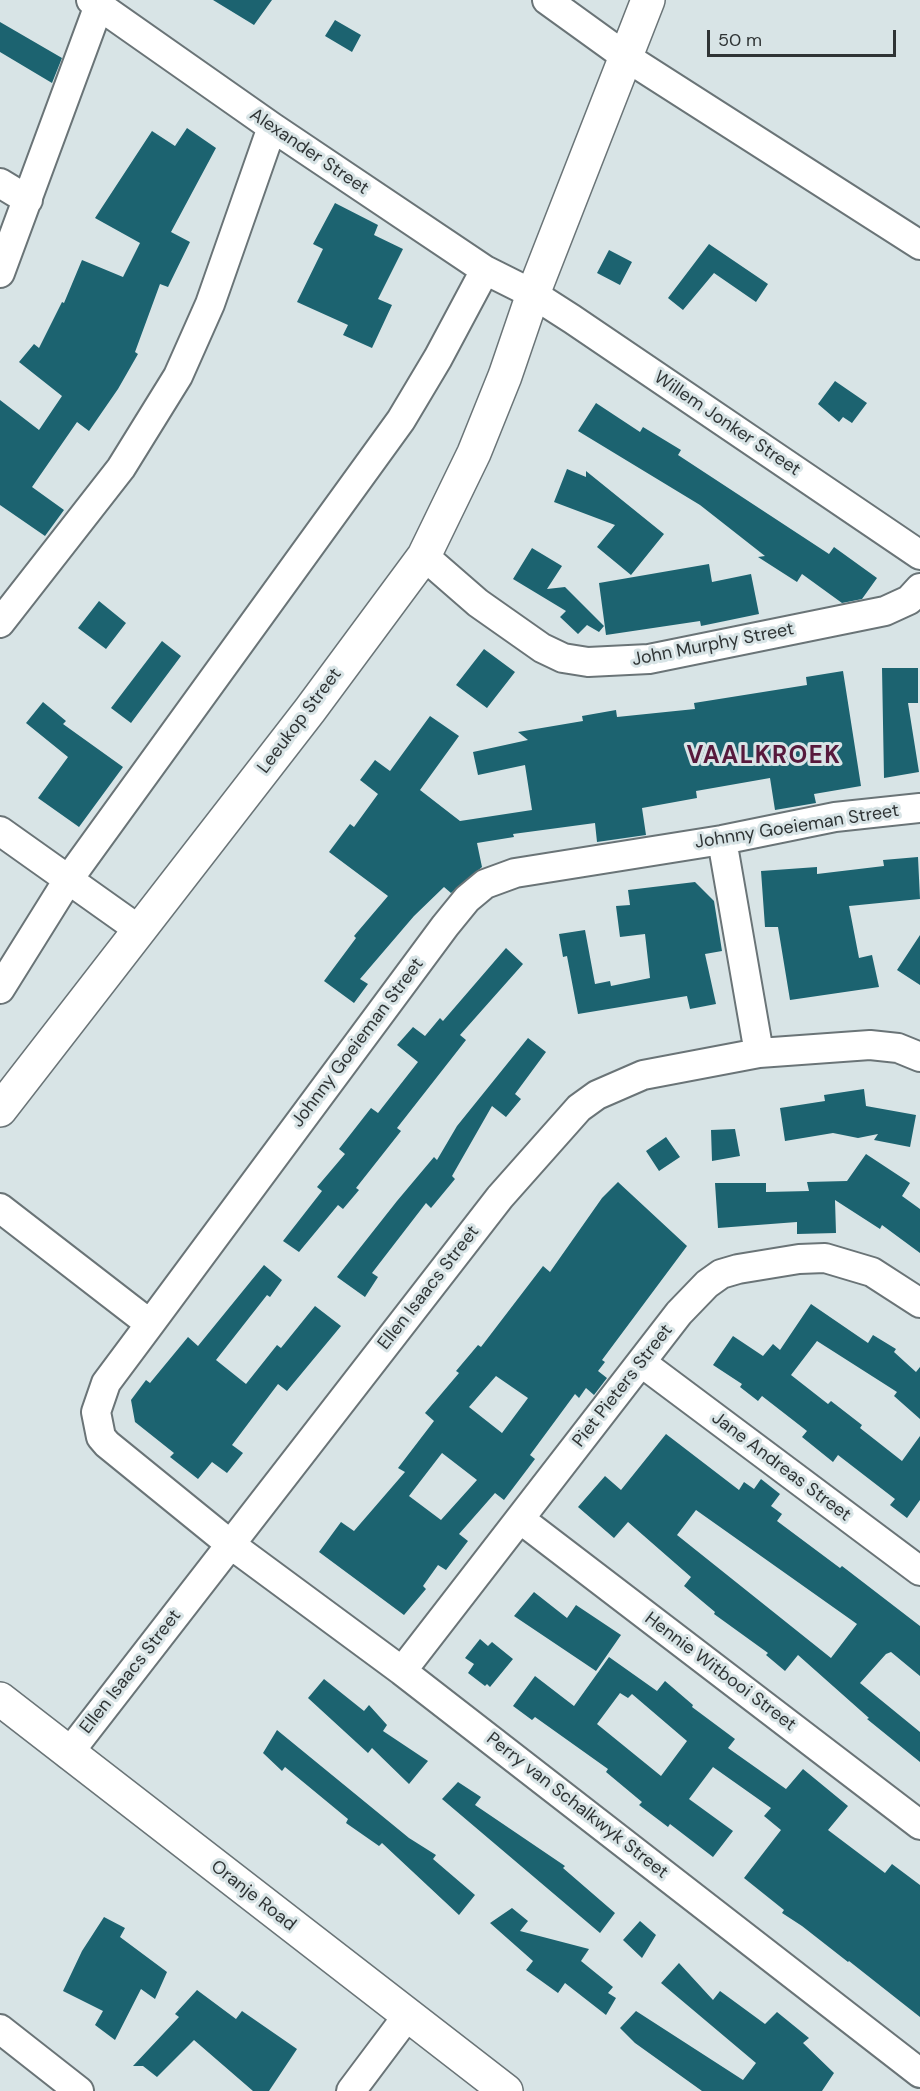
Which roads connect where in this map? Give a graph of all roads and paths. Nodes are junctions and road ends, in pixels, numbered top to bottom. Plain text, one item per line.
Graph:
1 (547, 0) edge
2 (648, 0) edge
3 (95, 3) edge
4 (626, 57) junction
5 (272, 127) junction
6 (0, 183) edge
7 (28, 200) junction
8 (920, 245) edge
9 (485, 270) junction
10 (0, 273) edge
11 (534, 294) junction
12 (920, 555) edge
13 (424, 556) junction
14 (920, 588) edge
15 (0, 623) edge
16 (920, 808) edge
17 (0, 831) edge
18 (722, 840) junction
19 (68, 880) junction
20 (138, 929) junction
21 (0, 988) edge
22 (759, 1053) junction
23 (920, 1057) edge
24 (0, 1110) edge
25 (0, 1208) edge
26 (920, 1303) edge
27 (150, 1324) junction
28 (642, 1363) junction
29 (520, 1519) junction
30 (230, 1544) junction
31 (920, 1571) edge
32 (402, 1671) junction
33 (0, 1699) edge
34 (68, 1754) junction
35 (920, 1825) edge
36 (408, 2015) junction
37 (0, 2029) edge
38 (920, 2073) edge
39 (79, 2091) edge
40 (351, 2091) edge
41 (506, 2091) edge

1 - 4 street
2 - 4 street, Leeukop Street
3 - 5 street, Alexander Street
3 - 7 street
4 - 8 street
4 - 11 street, Leeukop Street
5 - 9 street, Alexander Street
5 - 15 street
6 - 7 street
7 - 10 street
9 - 11 street, Alexander Street
9 - 19 street
11 - 12 street, Willem Jonker Street
11 - 13 street, Leeukop Street
13 - 14 street, John Murphy Street
13 - 20 street, Leeukop Street
16 - 18 street, Johnny Goeieman Street
17 - 19 street
18 - 22 street
18 - 27 street, Johnny Goeieman Street
19 - 20 street
19 - 21 street
20 - 24 street, Leeukop Street
22 - 23 street, Ellen Isaacs Street
22 - 30 street, Ellen Isaacs Street
25 - 27 street
26 - 28 street, Piet Pieters Street
27 - 30 street, Johnny Goeieman Street
28 - 29 street, Piet Pieters Street
28 - 31 street, Jane Andreas Street
29 - 32 street, Piet Pieters Street
29 - 35 street, Hennie Witbooi Street
30 - 32 street, Perry van Schalkwyk Street
30 - 34 street, Ellen Isaacs Street
32 - 38 street, Perry van Schalkwyk Street
33 - 34 street, Oranje Road
34 - 36 street, Oranje Road
36 - 40 street
36 - 41 street, Oranje Road
37 - 39 street

